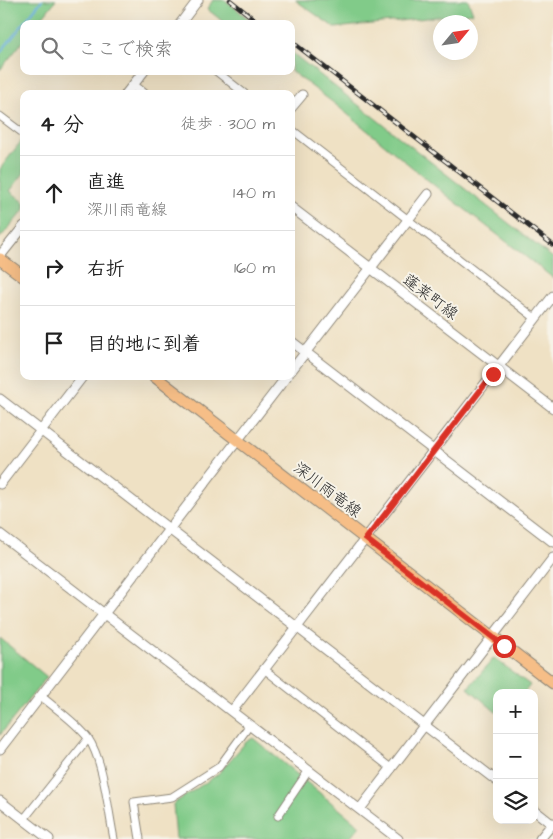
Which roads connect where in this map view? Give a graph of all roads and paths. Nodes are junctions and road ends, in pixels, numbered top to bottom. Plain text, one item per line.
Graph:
1 (198, 0) edge
2 (183, 20) edge
3 (141, 75) edge
4 (221, 75) edge
5 (133, 85) junction
6 (129, 90) edge
7 (139, 90) edge
8 (240, 90) edge
9 (302, 94) dead end
10 (295, 103) edge
11 (0, 116) edge
12 (20, 131) edge
13 (295, 132) edge
14 (428, 194) dead end
15 (295, 210) edge
16 (409, 219) junction
17 (20, 231) edge
18 (0, 257) edge
19 (371, 269) junction
20 (20, 274) edge
21 (553, 296) edge
22 (536, 318) junction
23 (295, 344) edge
24 (306, 352) junction
25 (295, 366) edge
26 (499, 366) junction
27 (80, 380) edge
28 (159, 380) edge
29 (284, 380) edge
30 (0, 399) edge
31 (553, 408) edge
32 (41, 432) junction
33 (238, 441) junction
34 (434, 449) junction
35 (0, 484) edge
36 (169, 530) junction
37 (0, 534) edge
38 (366, 539) junction
39 (553, 542) edge
40 (553, 558) edge
41 (104, 613) junction
42 (297, 627) junction
43 (493, 638) junction
44 (264, 670) junction
45 (553, 683) edge
46 (41, 696) junction
47 (232, 711) junction
48 (249, 726) junction
49 (425, 726) junction
50 (88, 739) junction
51 (0, 749) edge
52 (392, 769) junction
53 (309, 770) junction
54 (494, 779) edge
55 (0, 801) edge
56 (360, 810) junction
57 (538, 813) edge
58 (278, 816) dead end
59 (24, 819) junction
60 (553, 824) edge
61 (49, 839) edge
62 (114, 839) edge
63 (140, 839) edge
64 (398, 839) edge
65 (540, 839) edge

1 - 2 street
3 - 5 street
4 - 8 street
5 - 6 street
5 - 7 street
9 - 10 street
11 - 12 street
13 - 16 street
14 - 16 street
15 - 19 street, 蓬莱町線
16 - 19 street
16 - 22 street
17 - 18 street
18 - 20 main road
19 - 24 street
19 - 26 street, 蓬莱町線
21 - 22 street
22 - 26 street
23 - 24 street
24 - 25 street
24 - 34 street
26 - 31 street, 蓬莱町線
26 - 34 street
27 - 32 street
28 - 33 main road, 深川雨竜線
29 - 33 street
30 - 32 street
32 - 35 street
32 - 36 street
33 - 36 street
33 - 38 main road, 深川雨竜線
34 - 38 street
34 - 39 street
36 - 41 street
36 - 42 street
37 - 41 street
38 - 42 street
38 - 43 main road, 深川雨竜線
40 - 43 street
41 - 46 street
41 - 47 street
42 - 44 street
42 - 49 street
43 - 45 main road, 深川雨竜線
43 - 49 street
44 - 47 street
44 - 52 street
46 - 50 street
46 - 51 street
47 - 48 street
48 - 53 street
48 - 63 street
49 - 52 street
49 - 54 street
50 - 59 street
50 - 62 street
52 - 56 street
53 - 56 street
53 - 58 street
55 - 59 street
56 - 64 street
57 - 60 street
59 - 61 street
60 - 65 street

